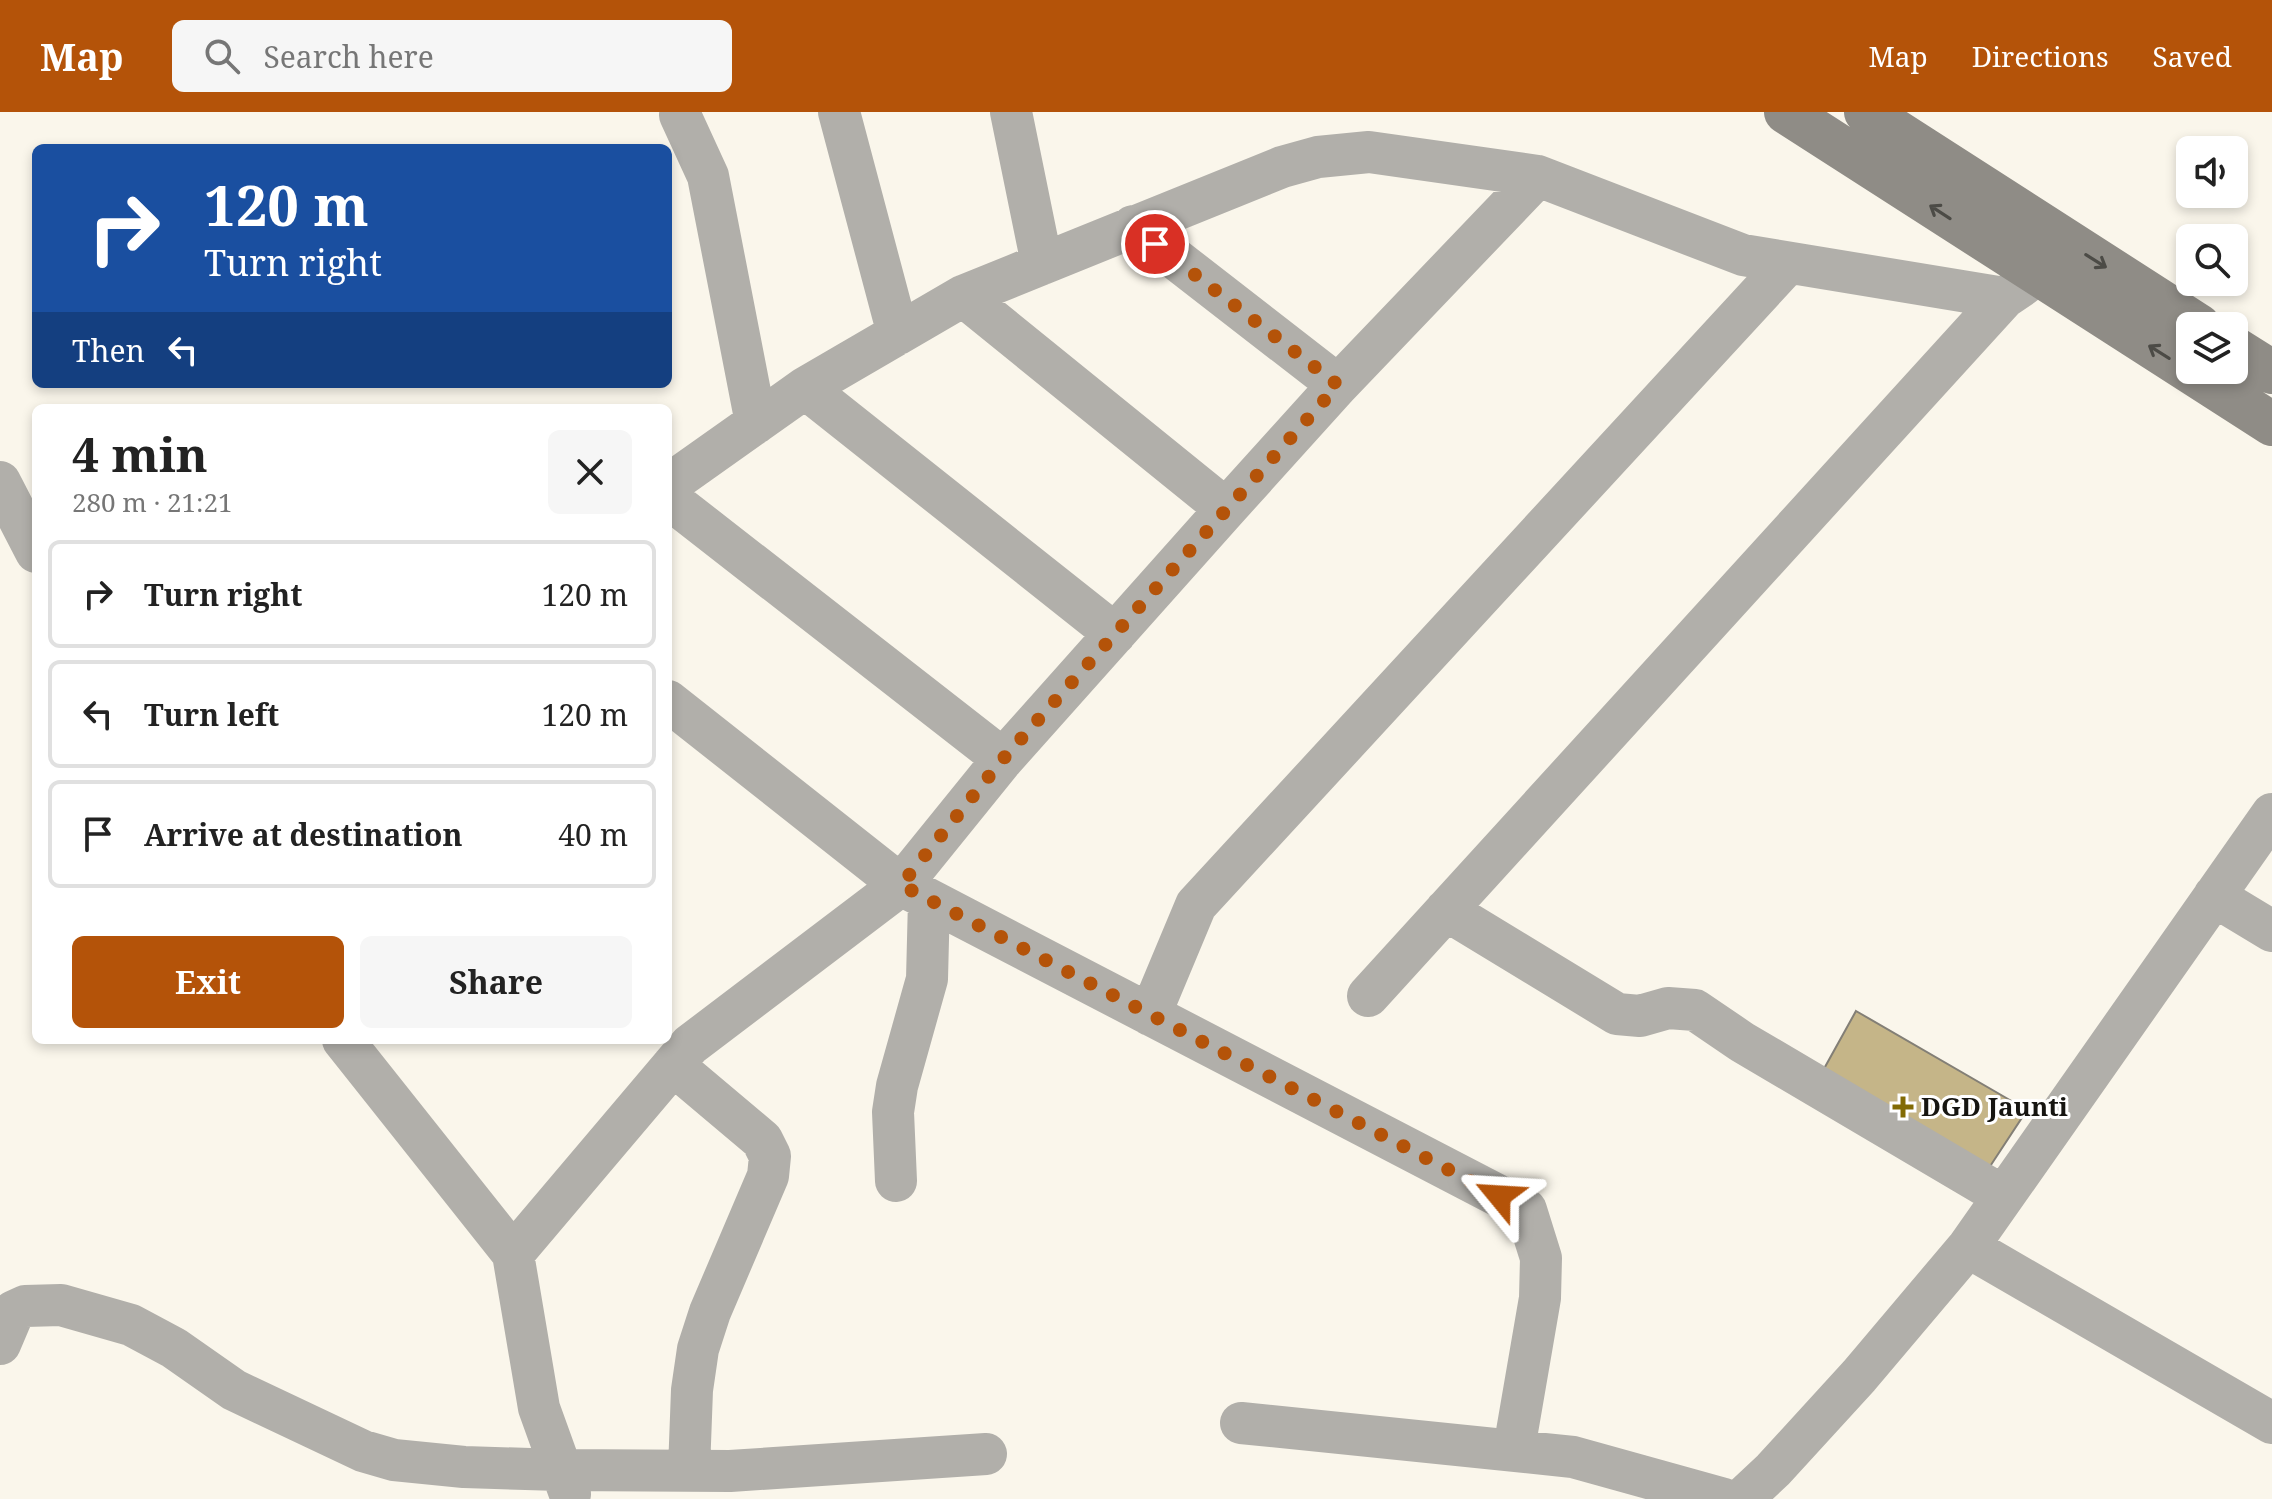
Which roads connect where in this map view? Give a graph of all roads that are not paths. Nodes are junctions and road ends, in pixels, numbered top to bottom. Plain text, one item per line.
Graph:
1 (839, 112) edge
2 (1011, 112) edge
3 (1786, 112) edge
4 (1866, 112) edge
5 (680, 115) dead end
6 (1538, 176) junction
7 (1133, 226) junction
8 (2056, 235) junction
9 (1788, 263) junction
10 (1042, 264) junction
11 (2020, 287) junction
12 (963, 296) junction
13 (2177, 312) edge
14 (898, 334) junction
15 (2248, 357) edge
16 (2272, 372) edge
17 (1338, 385) junction
18 (805, 388) junction
19 (756, 423) junction
20 (2272, 424) edge
21 (0, 482) edge
22 (672, 482) edge
23 (672, 501) edge
24 (1226, 509) junction
25 (32, 544) edge
26 (1115, 634) junction
27 (672, 704) edge
28 (1003, 759) junction
29 (2272, 814) edge
30 (915, 892) junction
31 (2214, 896) junction
32 (1446, 910) junction
33 (2272, 931) edge
34 (1368, 996) dead end
35 (1150, 1015) junction
36 (677, 1043) edge
37 (346, 1044) edge
38 (896, 1181) dead end
39 (2003, 1196) junction
40 (1968, 1247) junction
41 (513, 1254) junction
42 (0, 1344) edge
43 (1241, 1423) dead end
44 (2272, 1423) edge
45 (1514, 1449) junction
46 (986, 1454) dead end
47 (689, 1470) junction
48 (566, 1485) edge
49 (1724, 1499) edge
50 (1742, 1499) edge

1 - 14 street
2 - 10 street
11 -> 3 main road
4 - 8 main road
5 - 19 street
6 - 7 street
6 - 9 street
6 - 17 street
7 - 10 street
7 - 17 street
8 - 11 street
8 -> 13 main road
9 - 11 street
9 - 35 street
10 - 12 street
20 -> 11 main road
11 - 32 street
12 - 14 street
12 - 24 street
14 - 18 street
15 - 16 main road
17 - 24 street
18 - 19 street
18 - 26 street
19 - 22 street
21 - 25 street
23 - 28 street
24 - 26 street
26 - 28 street
27 - 30 street
28 - 30 street
29 - 31 street
30 - 35 street
30 - 36 street
30 - 38 street
31 - 33 street
31 - 39 street
32 - 34 street
32 - 39 street
35 - 45 street
36 - 41 street
36 - 47 street
37 - 41 street
39 - 40 street
40 - 44 street
40 - 50 street
41 - 48 street
42 - 48 street
43 - 45 street
45 - 49 street
46 - 47 street
47 - 48 street

